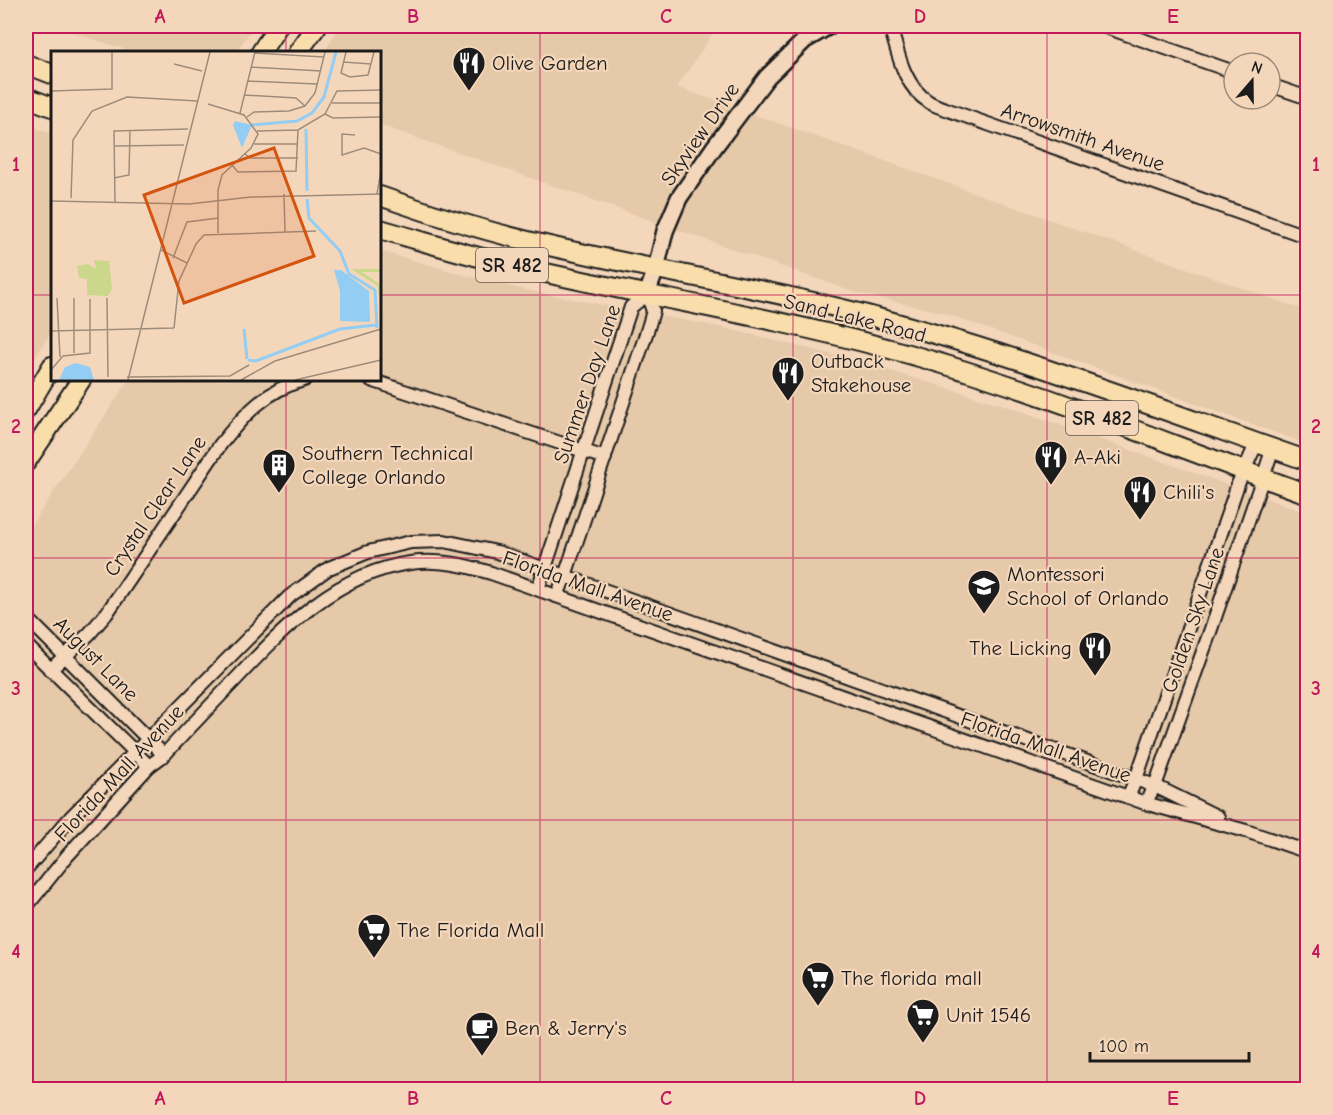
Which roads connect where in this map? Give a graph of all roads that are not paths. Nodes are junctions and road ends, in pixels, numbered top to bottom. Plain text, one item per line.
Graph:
1 (278, 26) edge
2 (316, 26) edge
3 (829, 26) edge
4 (890, 26) edge
5 (1103, 26) edge
6 (262, 51) edge
7 (299, 51) edge
8 (26, 64) edge
9 (1222, 68) edge
10 (51, 74) edge
11 (1282, 89) edge
12 (26, 97) edge
13 (1308, 98) edge
14 (51, 107) edge
15 (381, 196) edge
16 (381, 229) edge
17 (1308, 237) edge
18 (656, 269) junction
19 (646, 294) junction
20 (904, 325) junction
21 (893, 350) junction
22 (51, 368) edge
23 (80, 381) edge
24 (296, 381) edge
25 (373, 381) edge
26 (26, 410) edge
27 (1265, 445) junction
28 (585, 450) junction
29 (605, 458) junction
30 (1308, 460) edge
31 (26, 462) edge
32 (1244, 472) junction
33 (1263, 478) junction
34 (1308, 494) edge
35 (545, 569) junction
36 (565, 576) junction
37 (538, 589) junction
38 (557, 596) junction
39 (26, 617) edge
40 (26, 645) edge
41 (66, 656) junction
42 (50, 670) junction
43 (1004, 732) junction
44 (148, 739) junction
45 (997, 751) junction
46 (135, 752) junction
47 (164, 754) junction
48 (149, 766) junction
49 (1136, 779) junction
50 (1155, 786) junction
51 (1128, 797) junction
52 (1145, 803) junction
53 (1246, 831) junction
54 (1308, 852) edge
55 (26, 869) edge
56 (26, 907) edge

1 - 6 main road
2 - 7 main road
3 - 18 street, Skyview Drive
4 - 17 street, Arrowsmith Avenue
5 - 9 street
8 - 10 main road
11 - 13 street
12 - 14 main road
15 - 18 main road, Sand Lake Road / SR 482
16 - 19 main road, Sand Lake Road / SR 482
18 - 19 street, Skyview Drive
18 - 20 main road, Sand Lake Road / SR 482
19 - 21 main road, Sand Lake Road / SR 482
19 - 28 street, Summer Day Lane
19 - 29 street, Summer Day Lane
20 - 21 main road
20 - 27 main road, Sand Lake Road / SR 482
21 - 32 main road, Sand Lake Road / SR 482
22 - 26 main road
23 - 31 main road
24 - 41 street, Crystal Clear Lane
25 - 28 street
27 - 30 main road, Sand Lake Road / SR 482
27 - 32 street, Golden Sky Lane
27 - 33 street, Golden Sky Lane
28 - 29 street
28 - 35 street, Summer Day Lane
29 - 36 street, Summer Day Lane
32 - 33 main road, Sand Lake Road / SR 482
32 - 49 street, Golden Sky Lane
33 - 34 main road, Sand Lake Road / SR 482
33 - 50 street, Golden Sky Lane
35 - 36 street, Florida Mall Avenue
35 - 37 street, Summer Day Lane
35 - 44 street, Florida Mall Avenue
36 - 38 street, Summer Day Lane
36 - 43 street, Florida Mall Avenue
37 - 38 street, Florida Mall Avenue
37 - 47 street, Florida Mall Avenue
38 - 45 street, Florida Mall Avenue
39 - 41 street, August Lane
40 - 42 street, August Lane
41 - 42 street, Crystal Clear Lane
41 - 44 street, August Lane
42 - 46 street, August Lane
43 - 45 street
43 - 49 street, Florida Mall Avenue
44 - 46 street, Florida Mall Avenue
44 - 47 street, August Lane
45 - 51 street, Florida Mall Avenue
46 - 48 street, August Lane
46 - 55 street, Florida Mall Avenue
47 - 48 street, Florida Mall Avenue
48 - 56 street, Florida Mall Avenue
49 - 50 street, Florida Mall Avenue
49 - 51 street, Golden Sky Lane
50 - 52 street, Golden Sky Lane
50 - 53 street, Florida Mall Avenue
51 - 52 street, Florida Mall Avenue
52 - 53 street, Florida Mall Avenue
53 - 54 street, Florida Mall Avenue

